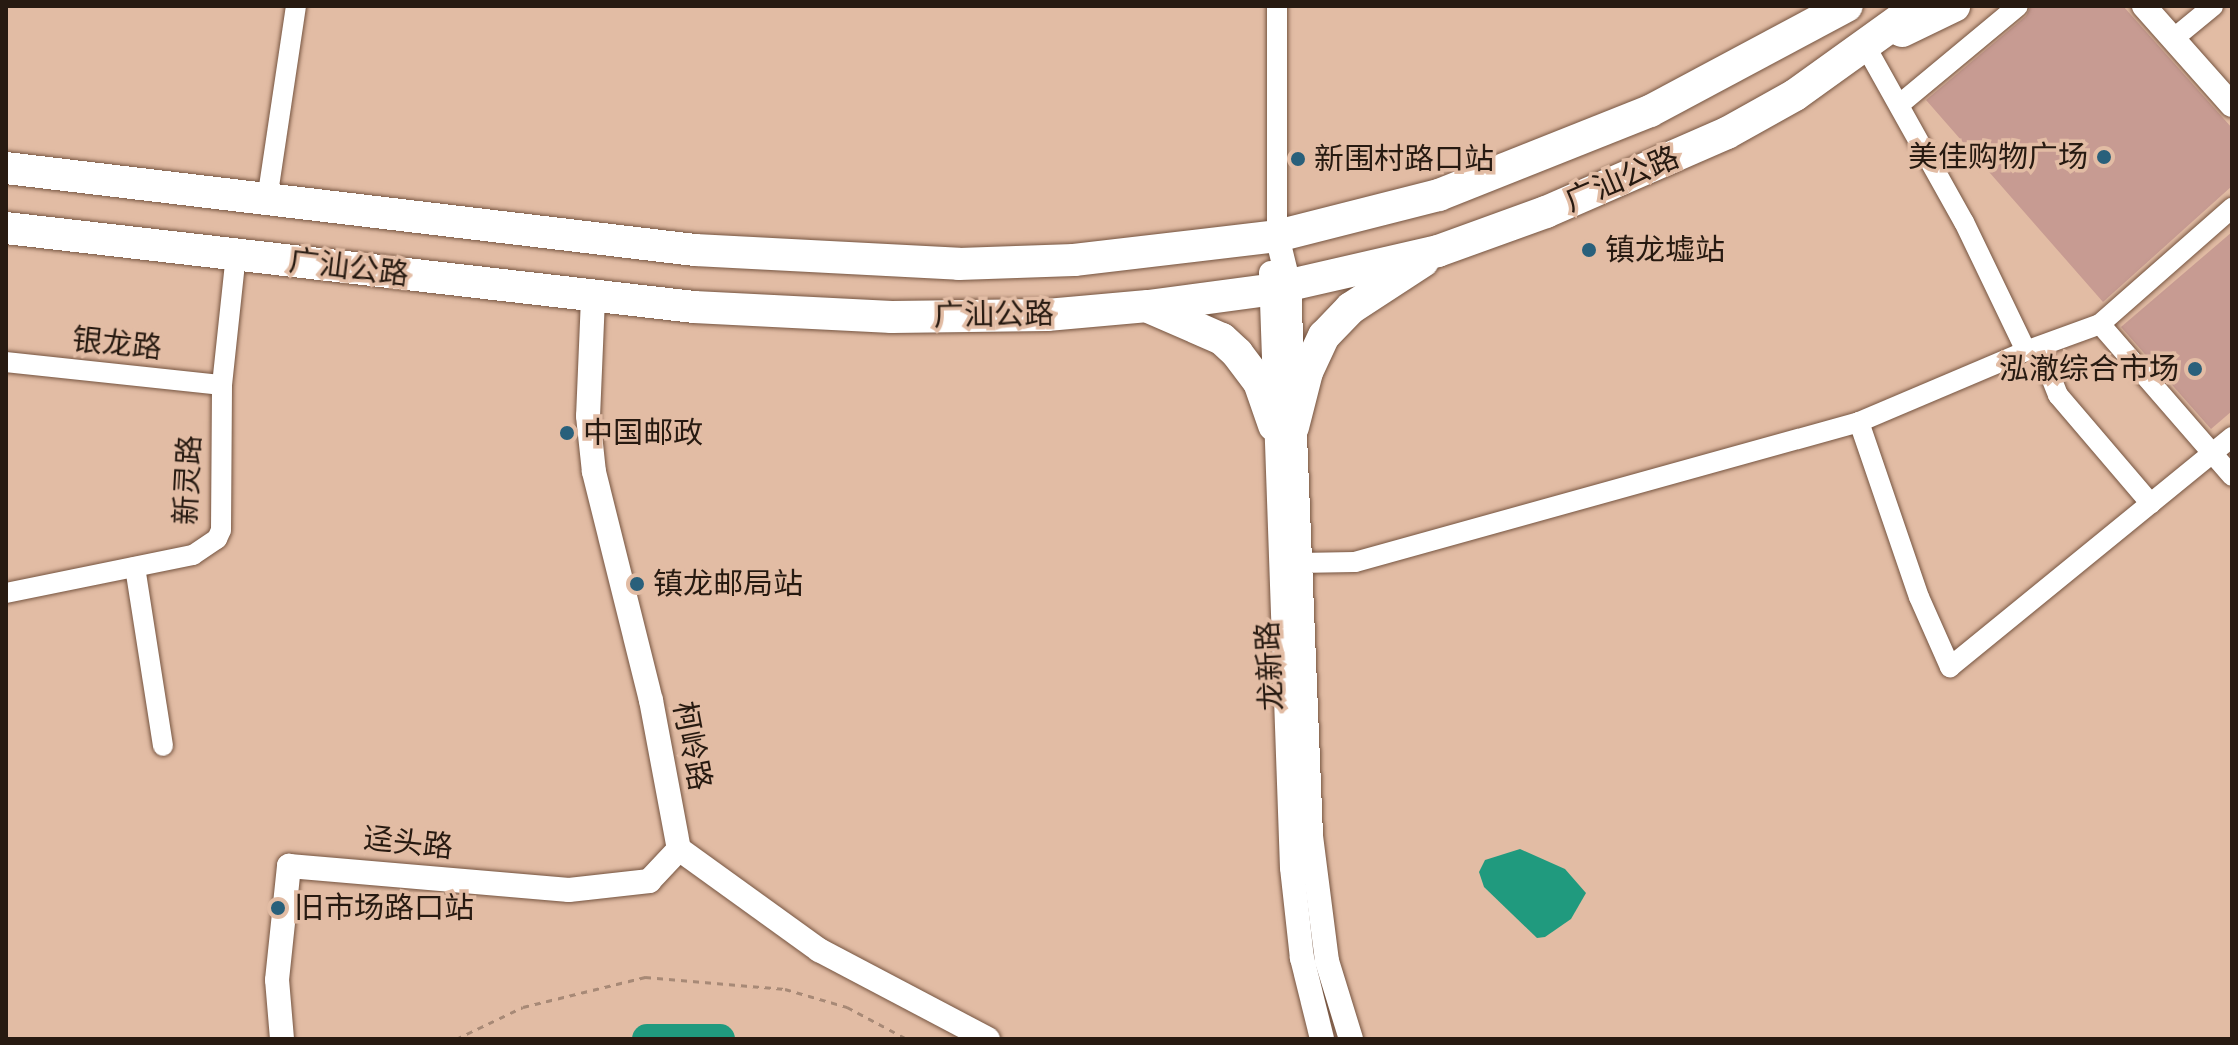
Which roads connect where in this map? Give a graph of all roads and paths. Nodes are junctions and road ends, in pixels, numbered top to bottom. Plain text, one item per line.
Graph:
1 (296, 6) edge
2 (1277, 6) edge
3 (1815, 6) edge
4 (1847, 6) edge
5 (1919, 6) edge
6 (1954, 6) edge
7 (2018, 6) edge
8 (2144, 6) edge
9 (2213, 6) edge
10 (2173, 39) junction
11 (1866, 47) junction
12 (1744, 62) junction
13 (1900, 104) junction
14 (2232, 105) edge
15 (1528, 163) junction
16 (6, 168) edge
17 (267, 200) junction
18 (2232, 208) edge
19 (1546, 212) junction
20 (6, 228) edge
21 (1277, 236) junction
22 (1438, 251) junction
23 (236, 254) junction
24 (1010, 265) junction
25 (1278, 288) junction
26 (593, 298) junction
27 (1148, 306) junction
28 (1008, 315) junction
29 (2100, 324) junction
30 (2032, 349) junction
31 (6, 362) edge
32 (222, 385) junction
33 (1859, 422) junction
34 (1284, 426) junction
35 (2232, 437) edge
36 (2213, 455) junction
37 (2232, 476) edge
38 (2151, 504) junction
39 (1298, 563) junction
40 (135, 567) junction
41 (6, 593) edge
42 (163, 746) dead end
43 (679, 849) junction
44 (282, 1039) edge
45 (456, 1039) edge
46 (907, 1039) edge
47 (988, 1039) edge
48 (1322, 1039) edge
49 (1351, 1039) edge

1 - 17 street
2 - 21 street
3 - 12 highway
4 - 12 highway, 广汕公路
5 - 11 highway, 广汕公路
6 - 11 highway
7 - 13 street
8 - 10 street
9 - 10 street
10 - 14 street
11 - 13 street
11 - 19 highway, 广汕公路
12 - 15 highway, 广汕公路
13 - 30 street
15 - 19 highway
15 - 21 highway, 广汕公路
16 - 17 highway, 广汕公路
17 - 24 highway, 广汕公路
18 - 29 street
19 - 22 highway, 广汕公路
20 - 23 highway, 广汕公路
21 - 24 highway, 广汕公路
21 - 25 street, 龙新路
22 - 25 highway, 广汕公路
22 - 34 highway
23 - 26 highway, 广汕公路
23 - 32 street, 新灵路
24 - 28 highway
25 - 27 highway, 广汕公路
25 - 34 street, 龙新路
26 - 28 highway, 广汕公路
26 - 43 street, 柯岭路
27 - 28 highway, 广汕公路
27 - 34 highway
29 - 30 street
29 - 36 street
30 - 33 street
30 - 38 street
31 - 32 street, 银龙路
32 - 40 street, 新灵路
33 - 38 street
33 - 39 street
34 - 39 street, 龙新路
34 - 48 street, 龙新路
35 - 36 street
36 - 37 street
36 - 38 street
39 - 49 street, 龙新路
40 - 41 street, 新灵路
40 - 42 street
43 - 44 street, 迳头路
43 - 47 street
45 - 46 path

